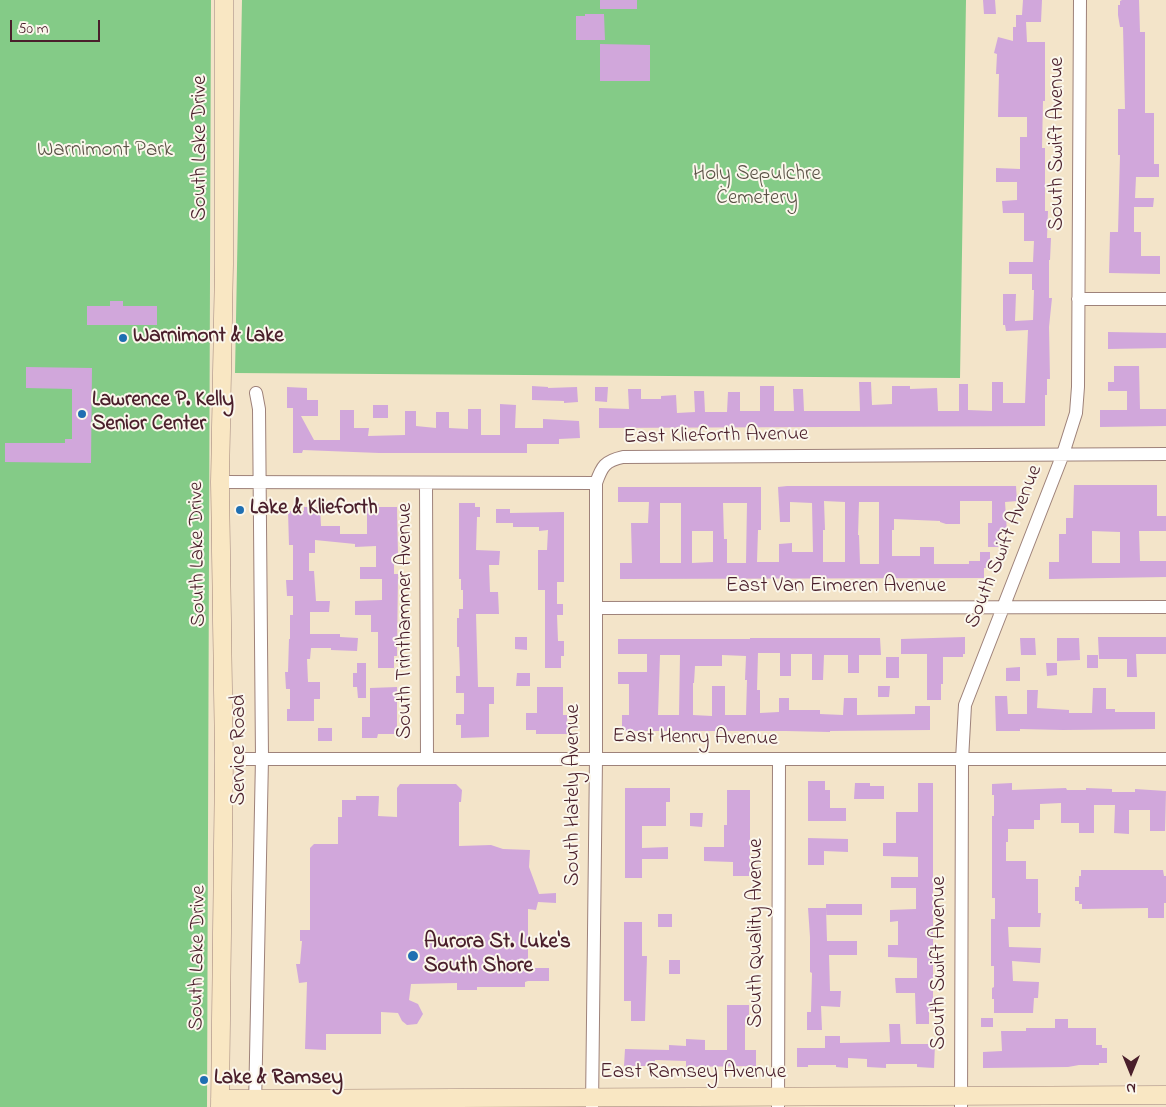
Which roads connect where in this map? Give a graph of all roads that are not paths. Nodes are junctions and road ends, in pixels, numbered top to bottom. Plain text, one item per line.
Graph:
1 (224, 0) edge
2 (1080, 0) edge
3 (1078, 299) junction
4 (1166, 300) edge
5 (256, 393) dead end
6 (1063, 454) junction
7 (1166, 454) edge
8 (220, 482) junction
9 (259, 482) junction
10 (426, 483) junction
11 (596, 483) junction
12 (1166, 607) edge
13 (596, 608) junction
14 (1002, 608) junction
15 (262, 758) junction
16 (596, 758) junction
17 (224, 759) junction
18 (427, 759) junction
19 (1166, 759) edge
20 (779, 760) junction
21 (962, 760) junction
22 (1166, 1095) edge
23 (961, 1101) edge
24 (419, 1102) edge
25 (592, 1102) edge
26 (778, 1102) edge
27 (220, 1103) edge
28 (255, 1103) edge

1 - 8 main road, South Lake Drive
2 - 3 street, South Swift Avenue
3 - 4 street
3 - 6 street, South Swift Avenue
5 - 9 street, Service Road
6 - 7 street, East Klieforth Avenue
6 - 11 street, East Klieforth Avenue
6 - 14 street, South Swift Avenue
8 - 9 street
8 - 17 main road, South Lake Drive
9 - 10 street
9 - 15 street, Service Road
10 - 11 street
10 - 18 street, South Trinthammer Avenue
11 - 13 street, South Hately Avenue
12 - 14 street, East Van Eimeren Avenue
13 - 14 street, East Van Eimeren Avenue
13 - 16 street, South Hately Avenue
14 - 21 street, South Swift Avenue
15 - 17 street, East Henry Avenue
15 - 18 street, East Henry Avenue
15 - 28 street, Service Road
16 - 18 street, East Henry Avenue
16 - 20 street, East Henry Avenue
16 - 25 street, South Hately Avenue
17 - 27 main road, South Lake Drive
19 - 21 street, East Henry Avenue
20 - 21 street, East Henry Avenue
20 - 26 street, South Quality Avenue
21 - 23 street, South Swift Avenue
22 - 23 main road, East Ramsey Avenue
23 - 26 main road, East Ramsey Avenue
24 - 25 main road, East Ramsey Avenue
24 - 28 main road, East Ramsey Avenue
25 - 26 main road, East Ramsey Avenue
27 - 28 main road, East Ramsey Avenue

